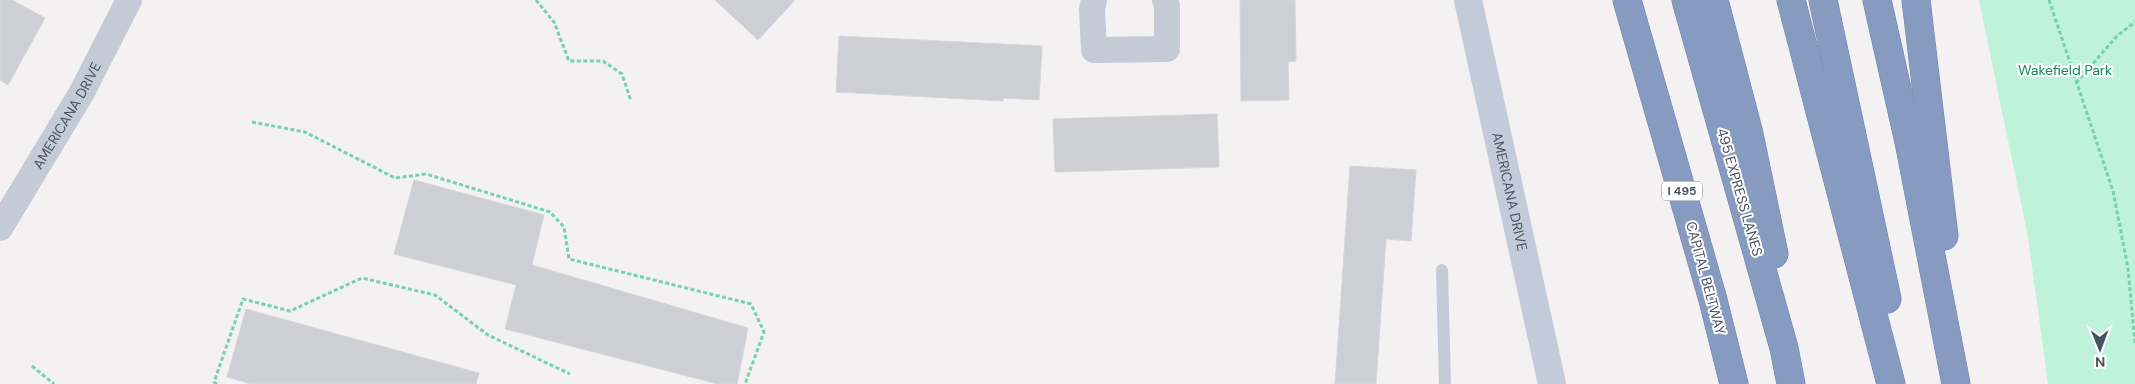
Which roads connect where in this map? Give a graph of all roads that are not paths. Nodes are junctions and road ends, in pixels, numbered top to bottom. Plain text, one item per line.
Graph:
1 (129, 0) edge
2 (1094, 0) edge
3 (1164, 0) edge
4 (1468, 0) edge
5 (1627, 0) edge
6 (1686, 0) edge
7 (1714, 0) edge
8 (1791, 0) edge
9 (1823, 0) edge
10 (1877, 0) edge
11 (1916, 0) edge
12 (0, 228) edge
13 (1442, 270) dead end
14 (1445, 384) edge
15 (1552, 384) edge
16 (1734, 384) edge
17 (1791, 384) edge
18 (1799, 384) edge
19 (1891, 384) edge
20 (1903, 384) edge
21 (1956, 384) edge
22 (1961, 384) edge

1 - 12 street, AMERICANA DRIVE
2 - 3 street
4 - 15 street, AMERICANA DRIVE
5 - 16 highway, CAPITAL BELTWAY / I 495
6 - 17 highway, 495 EXPRESS LANES
7 - 18 highway
8 - 19 highway
9 - 20 highway
10 - 21 highway
11 - 22 highway
13 - 14 lane

